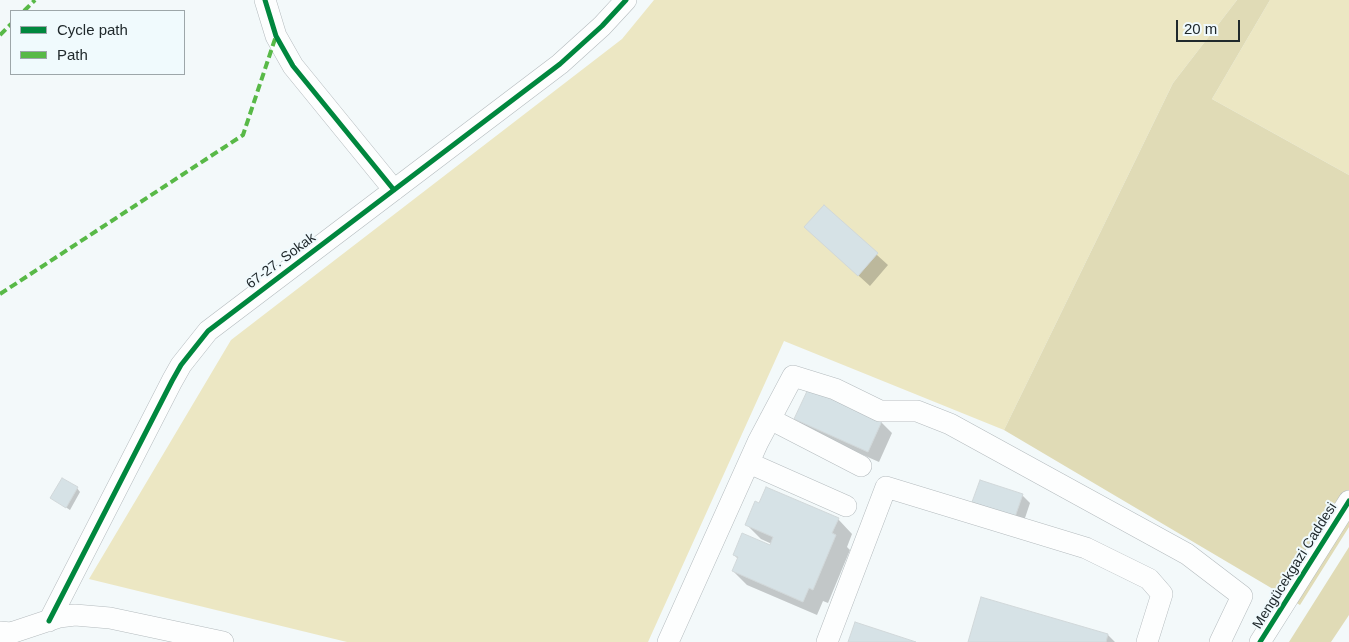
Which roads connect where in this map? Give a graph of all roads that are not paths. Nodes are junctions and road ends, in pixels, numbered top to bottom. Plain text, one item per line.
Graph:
1 (265, 0) edge
2 (626, 0) edge
3 (394, 190) junction
4 (770, 420) junction
5 (749, 463) junction
6 (861, 466) dead end
7 (1349, 502) edge
8 (846, 506) dead end
9 (49, 621) junction
10 (0, 632) edge
11 (223, 642) edge
12 (668, 642) edge
13 (827, 642) edge
14 (1147, 642) edge
15 (1220, 642) edge
16 (1260, 642) edge

1 - 3 street
2 - 3 street, 67-27. Sokak
3 - 9 street, 67-27. Sokak
4 - 5 street
4 - 6 street
4 - 15 street
5 - 8 street
5 - 12 street
7 - 16 street, Mengücekgazi Caddesi
9 - 10 street
9 - 11 street
13 - 14 street

